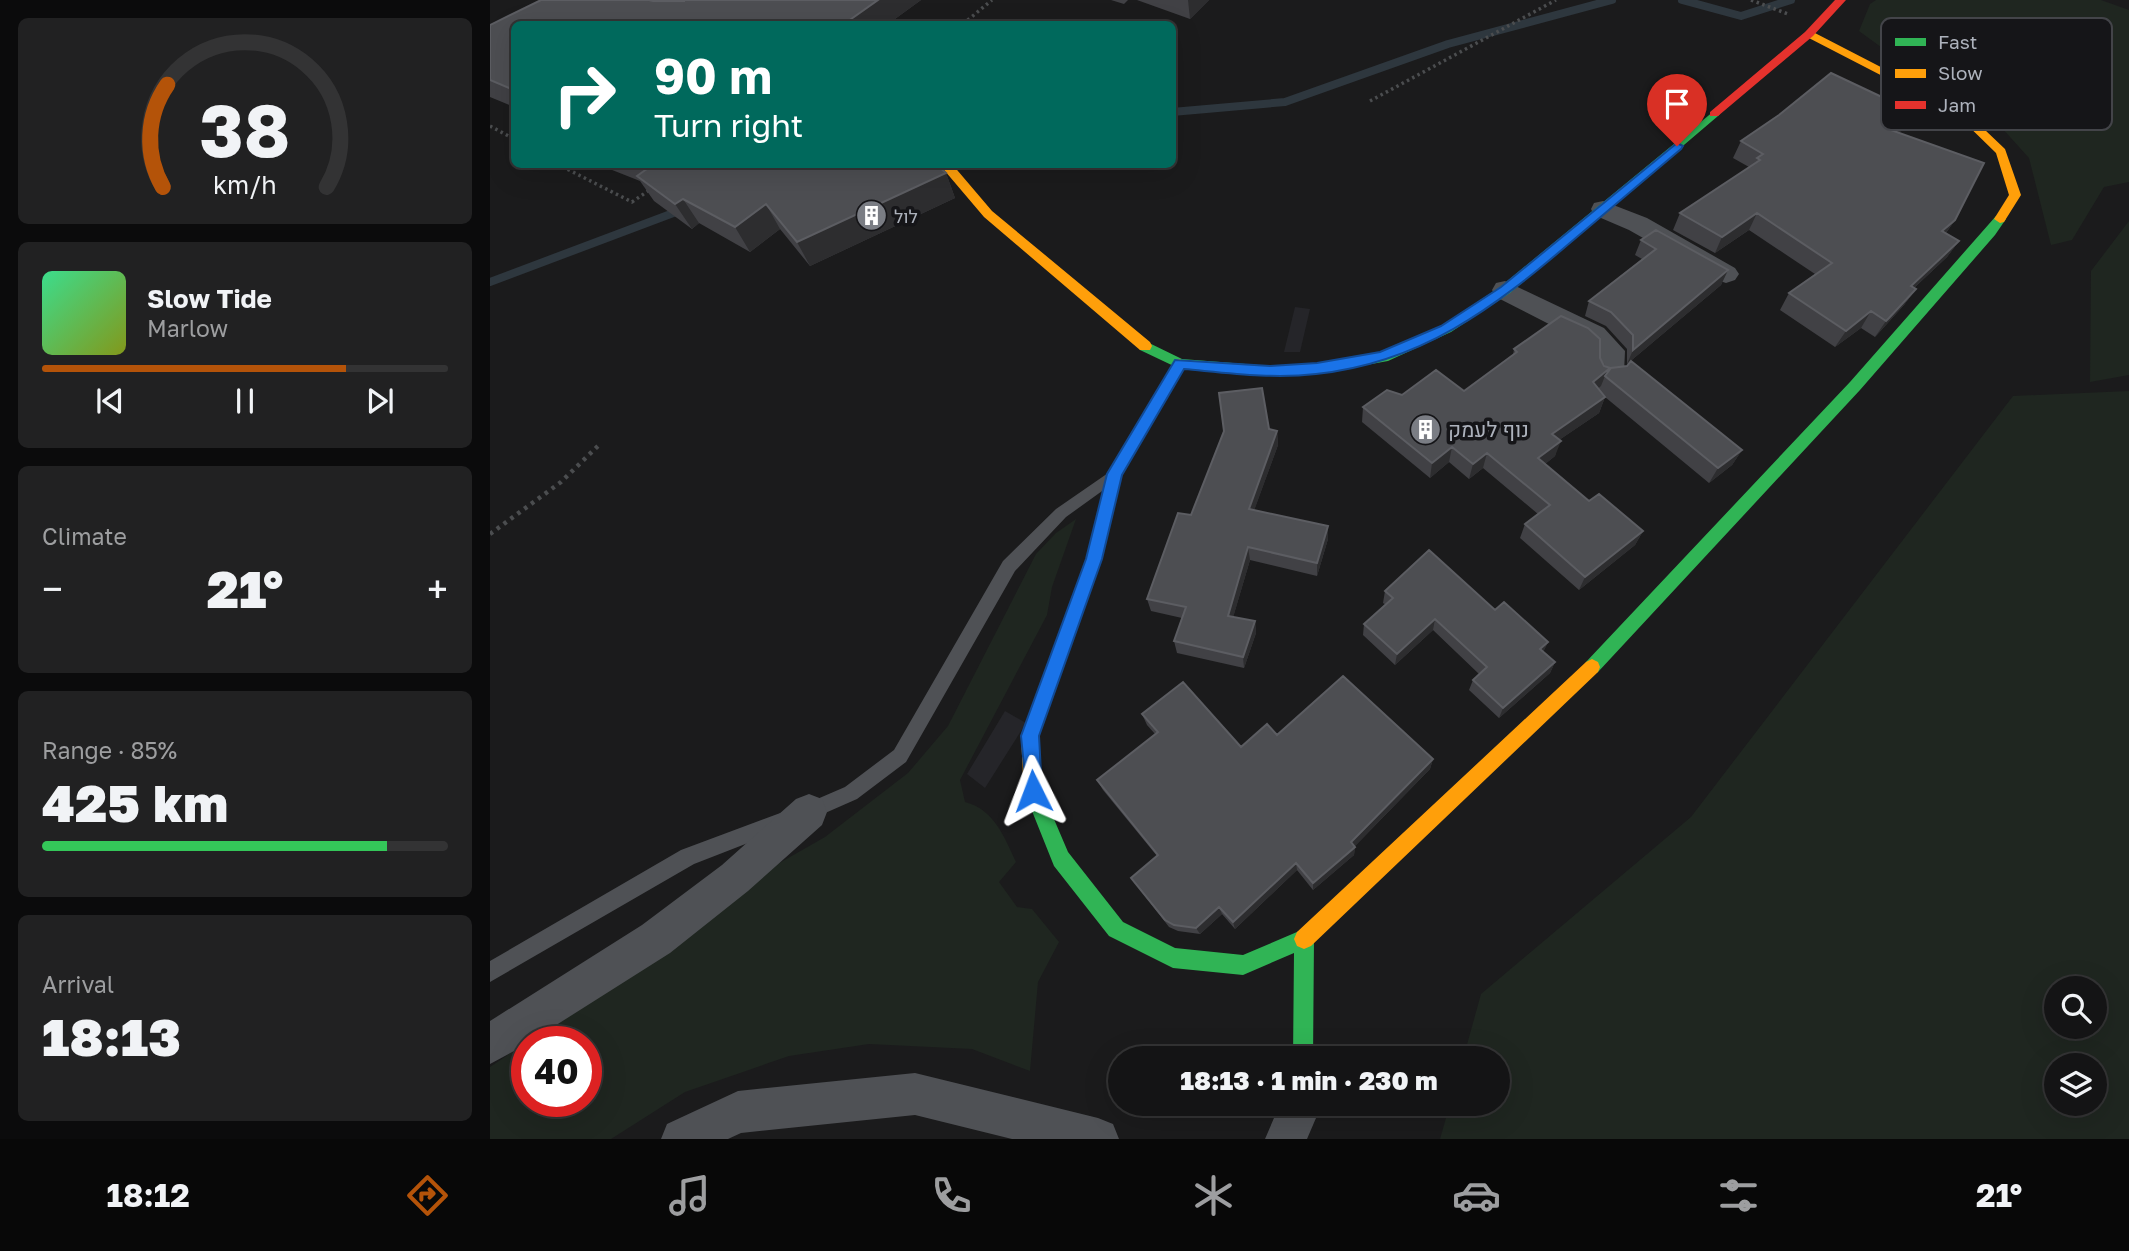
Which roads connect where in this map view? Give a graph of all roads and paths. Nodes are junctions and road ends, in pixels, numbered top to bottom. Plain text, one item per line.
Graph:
1 (992, 0) edge
2 (1556, 0) edge
3 (1751, 0) edge
4 (1841, 0) edge
5 (967, 21) edge
6 (1814, 28) junction
7 (1881, 67) edge
8 (1370, 101) dead end
9 (490, 126) edge
10 (497, 130) junction
11 (1978, 130) edge
12 (490, 134) edge
13 (511, 137) edge
14 (565, 168) edge
15 (948, 168) edge
16 (659, 183) edge
17 (1603, 209) junction
18 (1726, 274) edge
19 (1505, 290) junction
20 (1180, 364) junction
21 (1610, 373) edge
22 (601, 443) dead end
23 (1115, 474) junction
24 (490, 534) edge
25 (809, 812) junction
26 (1304, 939) junction
27 (490, 972) edge
28 (490, 1044) edge
29 (1303, 1046) edge
30 (1296, 1116) edge
31 (682, 1139) edge
32 (1098, 1139) edge
33 (1286, 1139) edge

1 - 5 path
2 - 8 path
3 - 6 path
4 - 6 street
6 - 7 street
6 - 17 street
9 - 10 path
10 - 12 path
10 - 13 path
11 - 26 street
14 - 16 path
15 - 20 street
17 - 18 street
17 - 19 street
19 - 20 street
19 - 21 street
20 - 23 street
22 - 24 path
23 - 25 lane
23 - 26 street
25 - 27 lane
25 - 28 street
26 - 29 street
30 - 33 street
31 - 32 street

